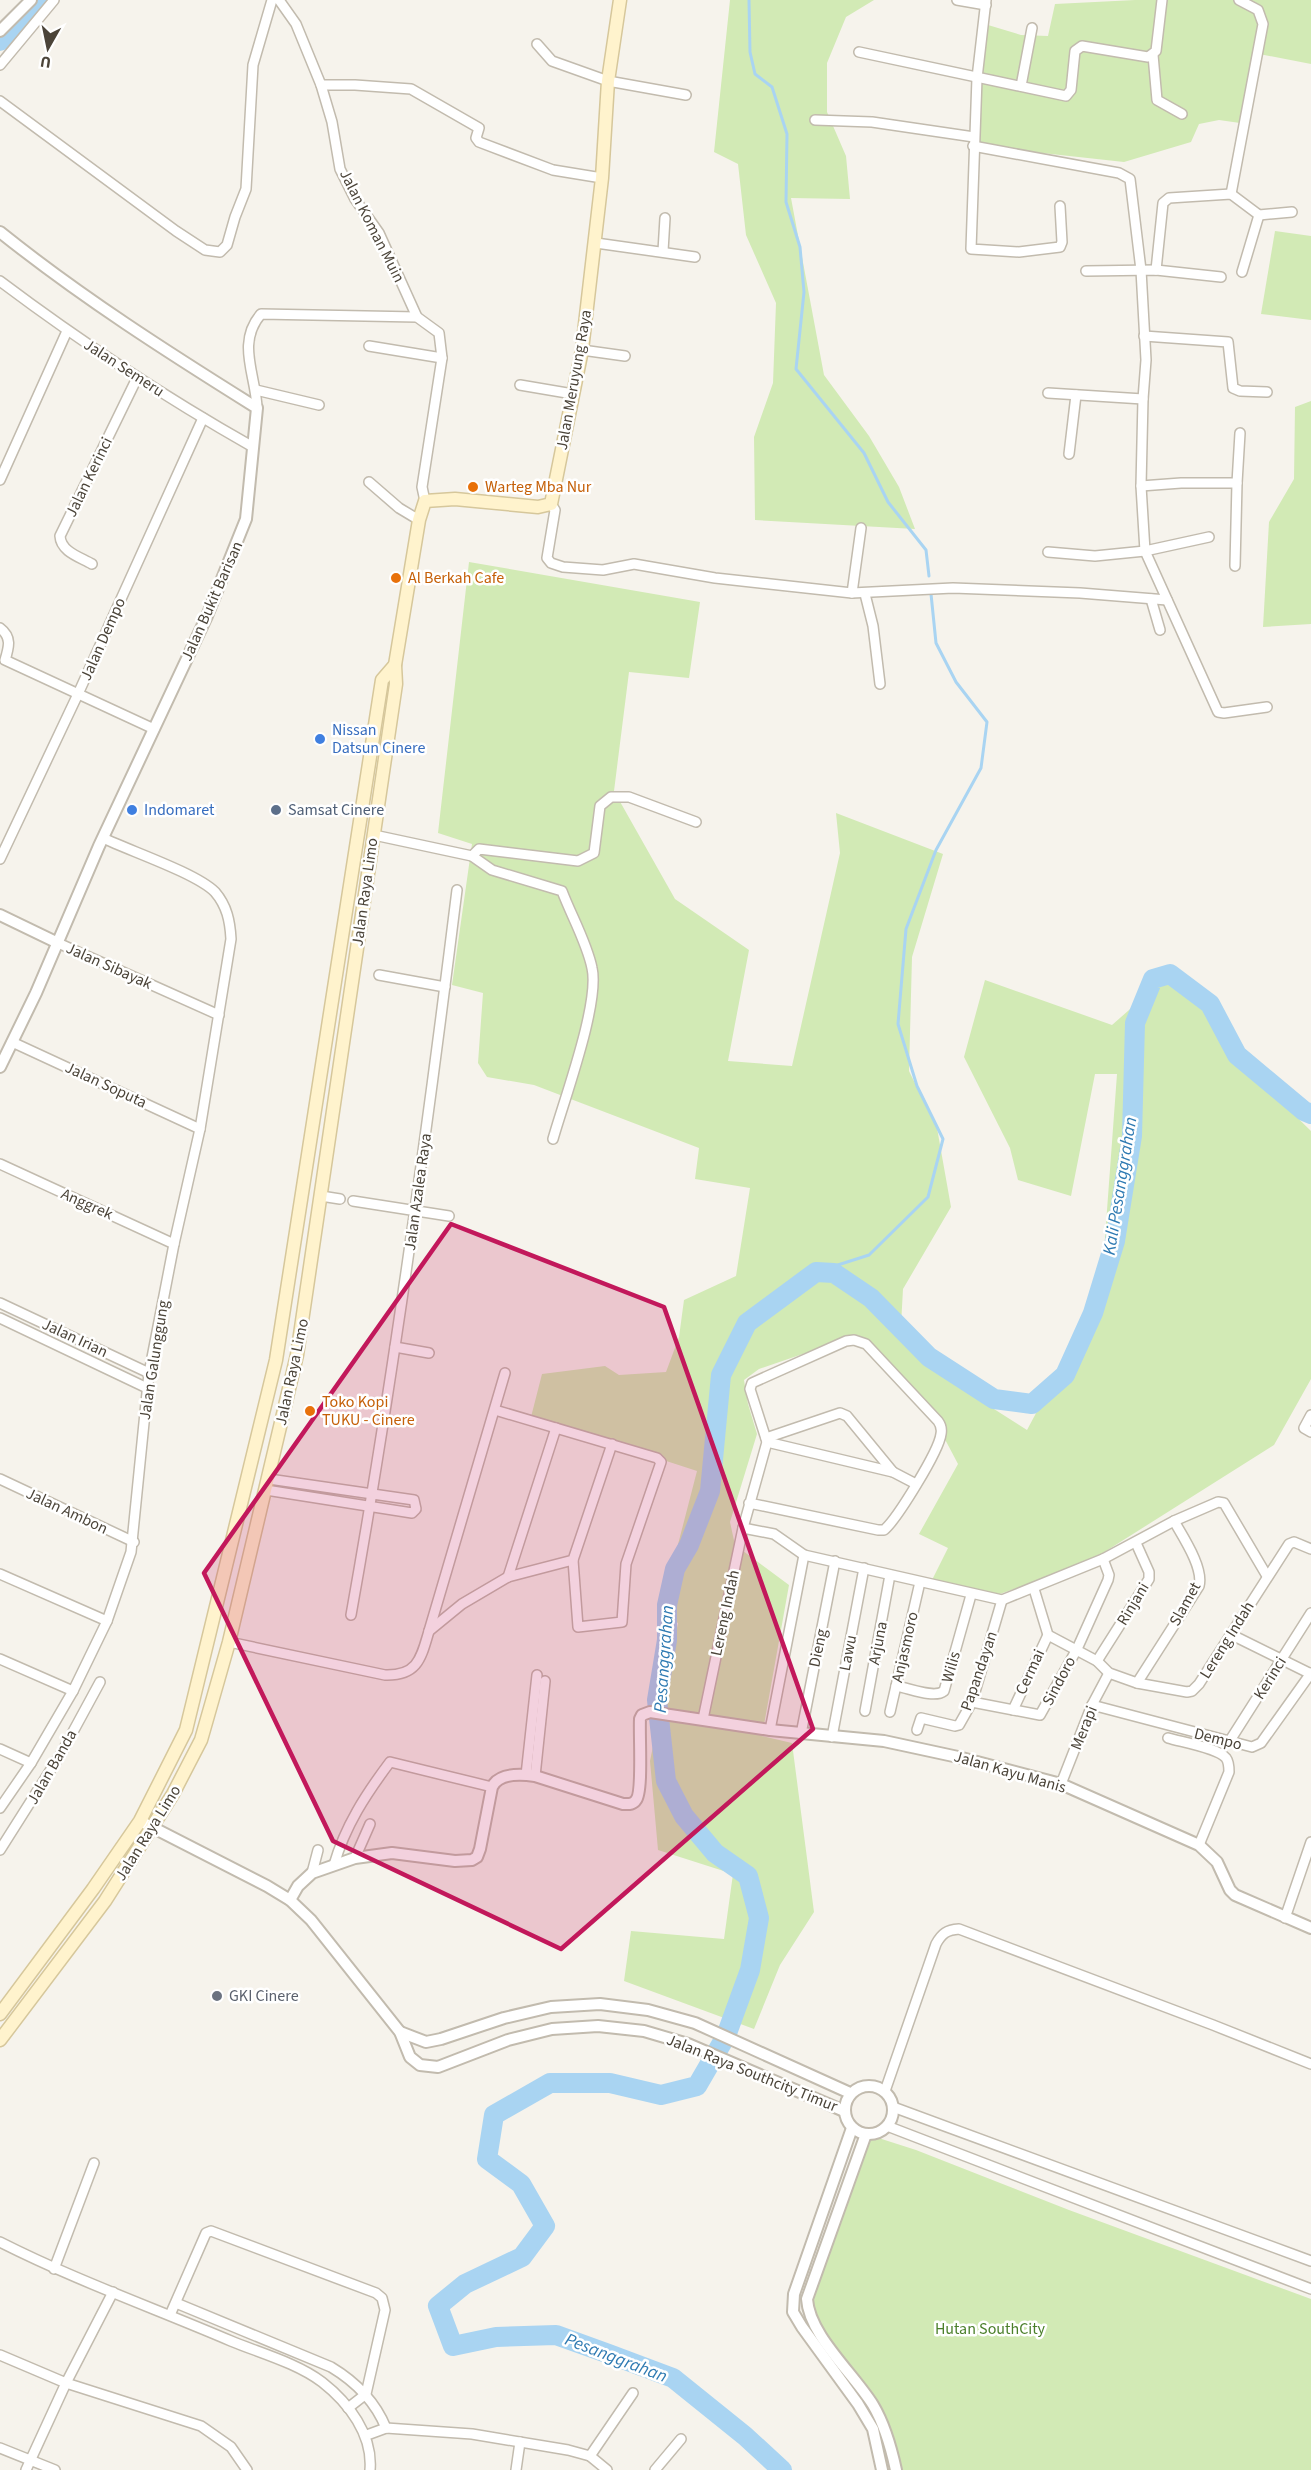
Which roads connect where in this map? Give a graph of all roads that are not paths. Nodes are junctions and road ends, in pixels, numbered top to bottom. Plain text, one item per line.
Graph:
1 (31, 0) edge
2 (54, 0) edge
3 (272, 0) edge
4 (279, 0) edge
5 (620, 0) edge
6 (957, 0) edge
7 (1162, 0) edge
8 (1239, 0) edge
9 (986, 3) edge
10 (1032, 28) dead end
11 (0, 31) edge
12 (537, 44) dead end
13 (859, 52) dead end
14 (1153, 55) junction
15 (0, 65) edge
16 (977, 78) junction
17 (608, 81) junction
18 (321, 86) junction
19 (1021, 86) junction
20 (686, 95) dead end
21 (0, 101) edge
22 (1182, 114) dead end
23 (815, 120) dead end
24 (973, 142) junction
25 (602, 178) junction
26 (1231, 194) junction
27 (1060, 206) dead end
28 (1292, 212) dead end
29 (1259, 214) junction
30 (665, 219) dead end
31 (0, 232) edge
32 (596, 243) junction
33 (663, 251) junction
34 (696, 257) dead end
35 (1141, 270) junction
36 (1156, 270) junction
37 (1086, 271) dead end
38 (1242, 272) dead end
39 (1221, 277) dead end
40 (0, 281) edge
41 (417, 317) junction
42 (66, 331) junction
43 (1144, 336) junction
44 (369, 346) dead end
45 (582, 350) junction
46 (625, 356) dead end
47 (442, 358) junction
48 (137, 378) junction
49 (520, 385) dead end
50 (256, 390) junction
51 (1267, 392) dead end
52 (1048, 393) dead end
53 (573, 394) junction
54 (1076, 395) junction
55 (1143, 399) junction
56 (319, 405) dead end
57 (256, 408) junction
58 (203, 418) junction
59 (1240, 433) dead end
60 (253, 447) junction
61 (1069, 454) dead end
62 (0, 480) edge
63 (369, 482) dead end
64 (1237, 483) junction
65 (1141, 486) junction
66 (425, 501) junction
67 (551, 504) junction
68 (419, 520) junction
69 (861, 528) dead end
70 (1209, 537) dead end
71 (1145, 551) junction
72 (1048, 552) dead end
73 (92, 564) dead end
74 (1235, 566) dead end
75 (852, 593) junction
76 (865, 594) junction
77 (1151, 599) junction
78 (1167, 600) junction
79 (0, 628) edge
80 (1160, 630) dead end
81 (5, 660) junction
82 (395, 664) junction
83 (0, 671) edge
84 (880, 684) dead end
85 (78, 694) junction
86 (1267, 708) dead end
87 (154, 729) junction
88 (696, 822) dead end
89 (374, 835) junction
90 (103, 838) junction
91 (472, 856) junction
92 (0, 859) edge
93 (354, 866) junction
94 (369, 868) junction
95 (457, 890) dead end
96 (0, 915) edge
97 (58, 943) junction
98 (379, 975) dead end
99 (445, 987) junction
100 (219, 1015) junction
101 (12, 1042) junction
102 (0, 1067) edge
103 (200, 1130) junction
104 (553, 1138) dead end
105 (0, 1164) edge
106 (307, 1166) junction
107 (325, 1169) junction
108 (321, 1196) junction
109 (340, 1199) dead end
110 (353, 1201) dead end
111 (416, 1210) junction
112 (449, 1216) dead end
113 (174, 1244) junction
114 (0, 1303) edge
115 (0, 1318) edge
116 (395, 1347) junction
117 (429, 1353) dead end
118 (149, 1373) junction
119 (506, 1373) dead end
120 (147, 1388) junction
121 (495, 1410) junction
122 (1311, 1415) edge
123 (556, 1428) junction
124 (1311, 1432) edge
125 (767, 1440) junction
126 (612, 1444) junction
127 (893, 1472) junction
128 (0, 1479) edge
129 (916, 1484) junction
130 (267, 1485) junction
131 (372, 1494) junction
132 (749, 1503) junction
133 (370, 1506) junction
134 (1174, 1521) junction
135 (743, 1528) junction
136 (134, 1542) junction
137 (1136, 1543) junction
138 (1311, 1549) edge
139 (804, 1555) junction
140 (1102, 1559) junction
141 (573, 1560) junction
142 (835, 1562) junction
143 (864, 1568) junction
144 (0, 1574) edge
145 (890, 1575) junction
146 (1267, 1576) junction
147 (508, 1577) junction
148 (920, 1582) junction
149 (1034, 1588) junction
150 (971, 1595) junction
151 (1002, 1600) junction
152 (1311, 1613) edge
153 (351, 1615) dead end
154 (107, 1621) junction
155 (429, 1631) junction
156 (1230, 1634) junction
157 (1048, 1635) junction
158 (229, 1642) junction
159 (1077, 1649) junction
160 (0, 1659) edge
161 (1281, 1659) junction
162 (1097, 1661) junction
163 (1109, 1673) junction
164 (1311, 1674) edge
165 (537, 1675) dead end
166 (545, 1681) dead end
167 (100, 1682) dead end
168 (1137, 1683) junction
169 (896, 1686) junction
170 (73, 1691) junction
171 (972, 1702) junction
172 (1092, 1705) junction
173 (1013, 1710) junction
174 (865, 1711) dead end
175 (890, 1712) dead end
176 (703, 1719) junction
177 (770, 1730) junction
178 (917, 1730) dead end
179 (801, 1734) junction
180 (832, 1737) junction
181 (1168, 1738) dead end
182 (1229, 1742) junction
183 (0, 1749) edge
184 (31, 1763) junction
185 (531, 1776) junction
186 (1061, 1784) junction
187 (492, 1787) junction
188 (0, 1808) edge
189 (140, 1821) junction
190 (370, 1824) dead end
191 (153, 1829) junction
192 (1311, 1842) edge
193 (1198, 1845) junction
194 (0, 1850) edge
195 (318, 1850) dead end
196 (355, 1858) junction
197 (334, 1865) junction
198 (312, 1873) junction
199 (290, 1900) junction
200 (1284, 1918) junction
201 (1311, 1928) edge
202 (0, 2014) edge
203 (400, 2032) junction
204 (0, 2040) edge
205 (1311, 2064) edge
206 (885, 2091) junction
207 (850, 2093) junction
208 (893, 2107) junction
209 (844, 2111) junction
210 (887, 2126) junction
211 (852, 2128) junction
212 (866, 2134) junction
213 (94, 2163) dead end
214 (0, 2242) edge
215 (1311, 2261) edge
216 (54, 2269) junction
217 (1311, 2289) edge
218 (113, 2292) junction
219 (176, 2303) junction
220 (170, 2315) junction
221 (0, 2355) edge
222 (66, 2383) junction
223 (633, 2392) dead end
224 (366, 2394) junction
225 (348, 2408) junction
226 (386, 2428) junction
227 (367, 2435) junction
228 (681, 2439) dead end
229 (520, 2442) junction
230 (0, 2448) edge
231 (590, 2456) junction
232 (28, 2466) edge
233 (55, 2470) edge
234 (247, 2470) edge
235 (370, 2470) edge
236 (516, 2470) edge
237 (608, 2470) edge
238 (655, 2470) edge
239 (882, 2470) edge
240 (896, 2470) edge

1 - 11 street
2 - 15 street
3 - 21 street
4 - 18 street, Jalan Koman Muin
5 - 17 main road, Jalan Meruyung Raya
6 - 9 street
7 - 14 street
8 - 26 street
9 - 16 street
10 - 19 street
12 - 17 street
13 - 16 street
14 - 19 street
14 - 22 street
16 - 19 street
16 - 24 street
17 - 20 street
17 - 25 main road, Jalan Meruyung Raya
18 - 25 street
18 - 41 street, Jalan Koman Muin
23 - 24 street
24 - 27 street
24 - 35 street
25 - 32 main road, Jalan Meruyung Raya
26 - 29 street
26 - 36 street
28 - 29 street
29 - 38 street
30 - 33 street
31 - 57 street
32 - 33 street
32 - 45 main road, Jalan Meruyung Raya
33 - 34 street
35 - 36 street
35 - 37 street
35 - 43 street
36 - 39 street
40 - 42 street, Jalan Semeru
41 - 47 street
41 - 50 street
42 - 48 street, Jalan Semeru
42 - 62 street
43 - 51 street
43 - 55 street
44 - 47 street
45 - 46 street
45 - 53 main road, Jalan Meruyung Raya
47 - 66 street
48 - 58 street, Jalan Semeru
48 - 73 street, Jalan Kerinci
49 - 53 street
50 - 56 street
50 - 57 street
52 - 54 street
53 - 67 main road, Jalan Meruyung Raya
54 - 55 street
54 - 61 street
55 - 65 street
57 - 60 street, Jalan Bukit Barisan
58 - 60 street, Jalan Semeru
58 - 85 street, Jalan Dempo
59 - 64 street
60 - 87 street, Jalan Bukit Barisan
63 - 68 street
64 - 65 street
64 - 74 street
65 - 71 street
66 - 67 main road
66 - 68 main road
67 - 75 street
68 - 82 main road
69 - 75 street
70 - 71 street
71 - 72 street
71 - 78 street
75 - 76 street
76 - 77 street
76 - 84 street
77 - 78 street
77 - 80 street
78 - 86 street
79 - 81 street
81 - 83 street
81 - 85 street
82 - 89 main road, Jalan Raya Limo
82 - 93 main road, Jalan Raya Limo
85 - 87 street
85 - 92 street, Jalan Dempo
87 - 90 street, Jalan Bukit Barisan
88 - 91 street
89 - 91 street
89 - 94 main road, Jalan Raya Limo
90 - 97 street, Jalan Bukit Barisan
90 - 100 street, Jalan Galunggung
91 - 104 street
93 - 94 main road
93 - 106 main road, Jalan Raya Limo
94 - 107 main road, Jalan Raya Limo
95 - 99 street, Jalan Azalea Raya
96 - 97 street, Jalan Sibayak
97 - 100 street, Jalan Sibayak
97 - 101 street, Jalan Bukit Barisan
98 - 99 street
99 - 111 street, Jalan Azalea Raya
100 - 103 street, Jalan Galunggung
101 - 102 street, Jalan Bukit Barisan
101 - 103 street, Jalan Soputa
103 - 113 street, Jalan Galunggung
105 - 113 street, Anggrek
106 - 107 main road
106 - 189 main road, Jalan Raya Limo
107 - 108 main road, Jalan Raya Limo
108 - 109 street
108 - 130 main road, Jalan Raya Limo
110 - 111 street
111 - 112 street
111 - 116 street, Jalan Azalea Raya
113 - 118 street, Jalan Galunggung
114 - 118 street, Jalan Irian
115 - 120 street, Jalan Irian
116 - 117 street
116 - 131 street, Jalan Azalea Raya
118 - 120 street, Jalan Galunggung
119 - 121 street
120 - 136 street, Jalan Galunggung
121 - 123 street
121 - 155 street
122 - 124 street
123 - 126 street
123 - 147 street
125 - 127 street
125 - 127 street
125 - 129 street
125 - 132 street, Lereng Indah
126 - 141 street
126 - 141 street
127 - 129 street
128 - 136 street, Jalan Ambon
129 - 132 street
130 - 131 street
130 - 133 street
130 - 158 main road, Jalan Raya Limo
131 - 133 street, Jalan Azalea Raya
131 - 133 street
132 - 135 street, Lereng Indah
133 - 153 street, Jalan Azalea Raya
134 - 137 street
134 - 146 street
134 - 168 street, Slamet
135 - 139 street
135 - 176 street, Lereng Indah
136 - 154 street, Jalan Galunggung
137 - 140 street
137 - 162 street, Rinjani
138 - 146 street, Lereng Indah
139 - 142 street
139 - 177 street
140 - 149 street
140 - 159 street
141 - 147 street
142 - 143 street
142 - 179 street, Dieng
143 - 145 street
143 - 180 street, Lawu
144 - 154 street
145 - 148 street
145 - 174 street, Arjuna
146 - 156 street, Lereng Indah
147 - 155 street
148 - 150 street
148 - 169 street, Anjasmoro
149 - 151 street
149 - 157 street
150 - 151 street
150 - 169 street, Wilis
151 - 171 street, Papandayan
152 - 161 street, Kerinci
154 - 170 street, Jalan Galunggung
155 - 158 street
156 - 161 street
156 - 168 street, Lereng Indah
157 - 159 street
157 - 173 street, Cermai
158 - 191 main road, Jalan Raya Limo
159 - 162 street
159 - 173 street, Sindoro
160 - 170 street
161 - 164 street
161 - 182 street, Kerinci
162 - 163 street
163 - 168 street, Lereng Indah
163 - 172 street, Merapi
164 - 182 street, Dempo
165 - 185 street
166 - 185 street
167 - 194 street, Jalan Banda
169 - 175 street, Anjasmoro
170 - 184 street, Jalan Galunggung
171 - 173 street, Sindoro
171 - 178 street, Papandayan
172 - 182 street, Dempo
172 - 186 street, Merapi
176 - 177 street, Jalan Kayu Manis
176 - 185 street
177 - 179 street, Jalan Kayu Manis
179 - 180 street, Jalan Kayu Manis
180 - 186 street, Jalan Kayu Manis
181 - 193 street
183 - 184 street
184 - 188 street, Jalan Galunggung
185 - 187 street
186 - 193 street, Jalan Kayu Manis
187 - 196 street
187 - 197 street
189 - 191 street, Jalan Raya Southcity Timur
189 - 202 main road, Jalan Raya Limo
190 - 196 street
191 - 199 street, Jalan Raya Southcity Timur
191 - 204 main road, Jalan Raya Limo
192 - 200 street
193 - 200 street, Jalan Kayu Manis
195 - 198 street
196 - 197 street
197 - 198 street
198 - 199 street
199 - 203 street, Jalan Raya Southcity Timur
200 - 201 street, Jalan Kayu Manis
203 - 207 street, Jalan Raya Southcity Timur
203 - 209 street, Jalan Raya Southcity Timur
205 - 206 street
206 - 207 street
206 - 208 street
207 - 209 street
208 - 210 street
208 - 215 street
209 - 211 street
210 - 212 street
210 - 217 street
211 - 212 street
211 - 239 street
212 - 240 street
213 - 216 street
214 - 216 street
216 - 218 street
218 - 220 street
218 - 222 street
219 - 220 street
219 - 224 street
219 - 224 street
220 - 225 street
221 - 222 street
222 - 232 street
222 - 234 street
223 - 231 street
224 - 225 street
224 - 226 street
225 - 227 street
226 - 227 street
226 - 229 street
227 - 235 street
228 - 238 street
229 - 231 street
229 - 236 street
230 - 232 street
231 - 237 street
232 - 233 street

